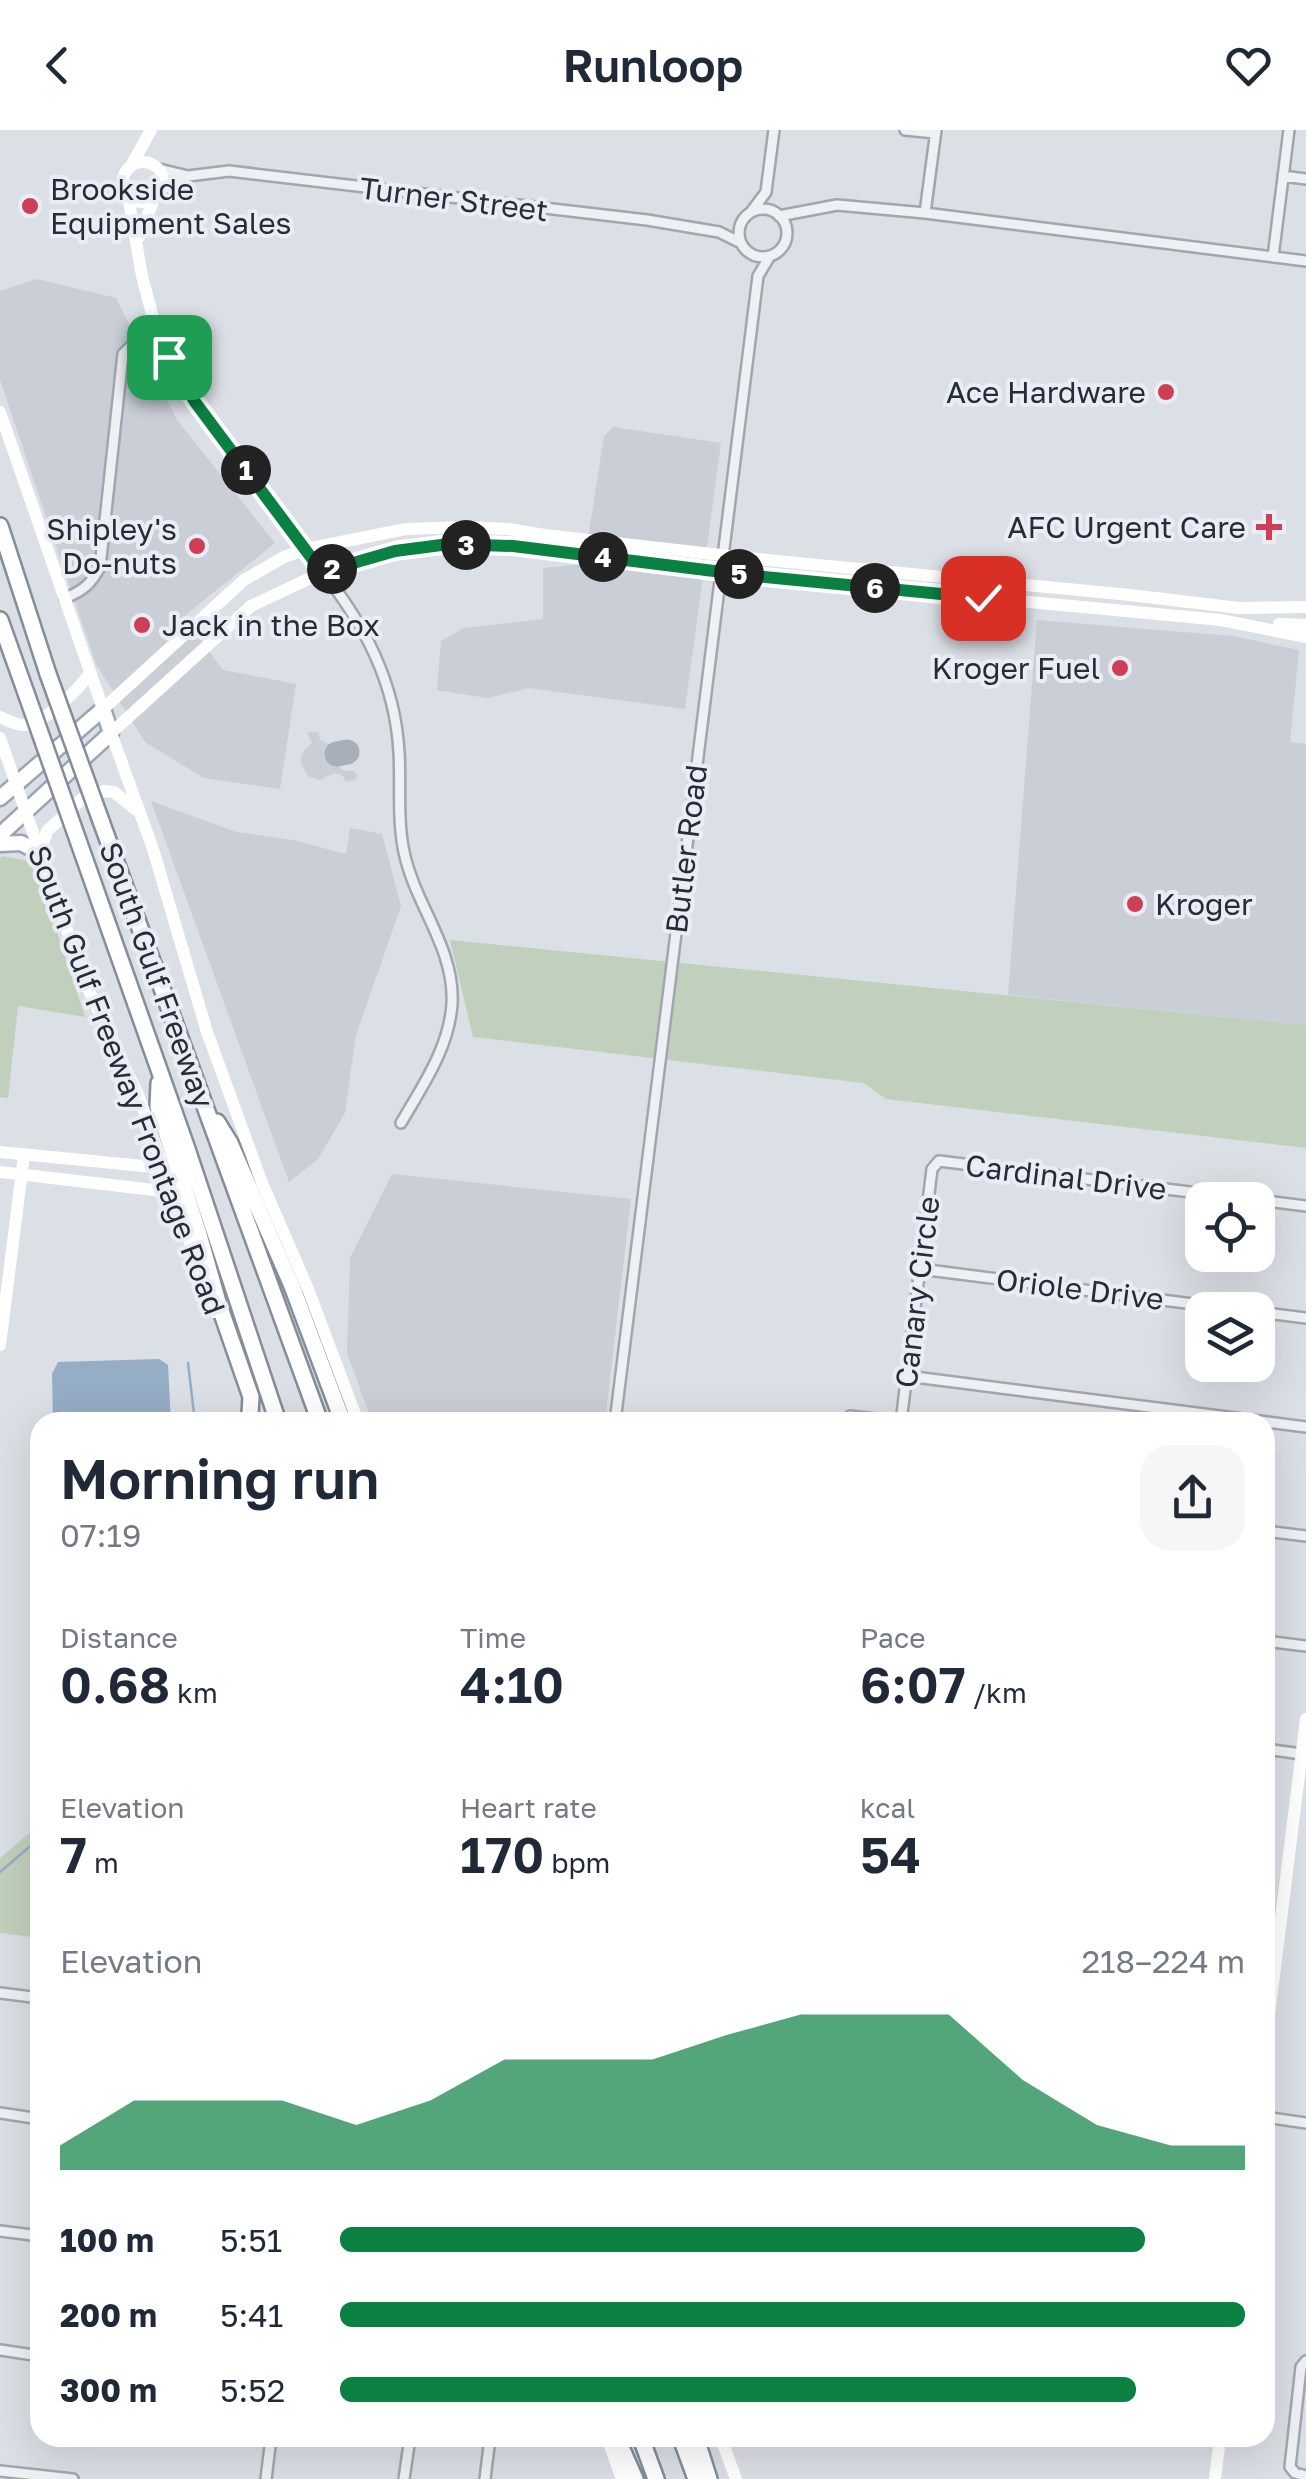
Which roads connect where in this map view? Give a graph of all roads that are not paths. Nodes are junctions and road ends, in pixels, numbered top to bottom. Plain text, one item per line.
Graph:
1 (151, 130) edge
2 (774, 130) edge
3 (905, 130) edge
4 (1289, 130) edge
5 (935, 132) edge
6 (132, 166) junction
7 (158, 168) junction
8 (188, 176) junction
9 (1283, 176) junction
10 (1306, 179) edge
11 (766, 192) junction
12 (158, 195) junction
13 (128, 196) junction
14 (752, 212) junction
15 (801, 212) junction
16 (926, 213) junction
17 (778, 215) junction
18 (740, 223) junction
19 (719, 232) junction
20 (786, 232) junction
21 (138, 240) junction
22 (745, 248) junction
23 (770, 256) junction
24 (1274, 257) junction
25 (1306, 261) edge
26 (758, 276) junction
27 (159, 335) junction
28 (0, 412) edge
29 (0, 526) edge
30 (306, 548) junction
31 (722, 555) junction
32 (322, 572) junction
33 (720, 572) junction
34 (909, 575) junction
35 (1061, 589) junction
36 (907, 591) junction
37 (64, 598) junction
38 (1054, 605) junction
39 (1306, 608) edge
40 (0, 620) edge
41 (1222, 620) junction
42 (1306, 625) edge
43 (1306, 636) edge
44 (90, 673) junction
45 (103, 709) junction
46 (0, 717) edge
47 (111, 733) junction
48 (0, 738) edge
49 (17, 783) junction
50 (0, 798) edge
51 (27, 811) junction
52 (140, 814) junction
53 (0, 835) edge
54 (0, 844) edge
55 (41, 852) junction
56 (159, 1070) junction
57 (200, 1096) junction
58 (401, 1122) dead end
59 (0, 1152) edge
60 (24, 1155) junction
61 (936, 1163) joint
62 (164, 1168) junction
63 (0, 1172) edge
64 (21, 1175) junction
65 (1185, 1191) edge
66 (172, 1192) junction
67 (1275, 1202) edge
68 (1306, 1206) edge
69 (920, 1269) junction
70 (1185, 1303) edge
71 (1275, 1314) edge
72 (1306, 1318) edge
73 (0, 1346) edge
74 (907, 1376) junction
75 (250, 1412) edge
76 (252, 1412) edge
77 (275, 1412) edge
78 (316, 1412) edge
79 (339, 1412) edge
80 (354, 1412) edge
81 (616, 1412) edge
82 (903, 1412) edge
83 (1189, 1412) edge
84 (1275, 1423) edge
85 (1306, 1427) edge
86 (1275, 1532) edge
87 (1306, 1536) edge
88 (1275, 1642) edge
89 (1306, 1646) edge
90 (1306, 1718) edge
91 (1275, 1750) edge
92 (1302, 1754) junction
93 (1275, 1967) edge
94 (0, 1993) edge
95 (30, 1997) edge
96 (0, 2113) edge
97 (30, 2118) edge
98 (1275, 2118) edge
99 (1306, 2123) edge
100 (0, 2231) edge
101 (30, 2235) edge
102 (0, 2350) edge
103 (30, 2354) edge
104 (1306, 2361) edge
105 (270, 2447) edge
106 (409, 2447) edge
107 (489, 2447) edge
108 (610, 2447) edge
109 (621, 2447) edge
110 (644, 2447) edge
111 (684, 2447) edge
112 (699, 2447) edge
113 (725, 2447) edge
114 (1219, 2447) edge
115 (0, 2470) edge
116 (1306, 2476) edge
117 (73, 2479) edge
118 (266, 2479) edge
119 (404, 2479) edge
120 (484, 2479) edge
121 (622, 2479) edge
122 (635, 2479) edge
123 (656, 2479) edge
124 (696, 2479) edge
125 (709, 2479) edge
126 (736, 2479) edge
127 (1215, 2479) edge

1 - 6 main road
1 - 7 main road
2 - 11 street
3 - 5 street
4 - 9 street
5 - 16 street
6 - 7 main road
6 - 13 main road
7 - 8 street, Turner Street
7 - 12 main road
8 - 12 street, Turner Street
8 - 19 street, Turner Street
9 - 10 street
9 - 24 street
11 - 14 street
11 - 17 street
12 - 13 main road
12 - 21 main road
13 - 21 main road
14 - 17 street
14 - 18 street
15 - 16 street
15 - 17 street
15 - 20 street
16 - 24 street
17 - 20 street
18 - 19 street
18 - 22 street
19 - 22 street, Turner Street
20 - 23 street
21 - 27 main road
22 - 23 street
22 - 26 street, Butler Road
23 - 26 street, Butler Road
24 - 25 street
26 - 31 street, Butler Road
27 - 30 main road
27 - 37 street
28 - 37 main road
29 - 57 highway, South Gulf Freeway, bridge
30 - 31 main road
30 - 32 main road
30 - 45 main road
31 - 33 street, Butler Road
31 - 34 main road
32 - 33 main road
32 - 47 main road
32 - 58 street
33 - 36 main road
33 - 81 street, Butler Road
34 - 35 main road
34 - 36 main road
35 - 38 main road
35 - 39 main road
36 - 38 main road
37 - 44 main road
38 - 41 main road
40 - 56 highway, South Gulf Freeway, bridge
41 - 42 main road
41 - 43 main road
44 - 45 main road
44 - 46 main road
45 - 47 main road
45 - 49 main road
47 - 51 main road
47 - 52 main road
48 - 49 main road, South Gulf Freeway Frontage Road
49 - 50 main road
49 - 51 main road, South Gulf Freeway Frontage Road
51 - 53 main road
51 - 55 main road, South Gulf Freeway Frontage Road
52 - 55 main road
52 - 80 main road
54 - 55 main road
55 - 62 main road, South Gulf Freeway Frontage Road
56 - 76 highway
56 - 77 highway, South Gulf Freeway
57 - 78 highway, South Gulf Freeway
57 - 79 highway
59 - 60 main road
60 - 62 main road
60 - 64 main road
61 - 65 street, Cardinal Drive
61 - 69 street, Canary Circle
62 - 66 main road, South Gulf Freeway Frontage Road
63 - 64 main road
64 - 66 main road
64 - 73 main road
66 - 75 main road, South Gulf Freeway Frontage Road
67 - 68 street, Cardinal Drive
69 - 70 street, Oriole Drive
69 - 74 street, Canary Circle
71 - 72 street
74 - 82 street, Canary Circle
74 - 83 street
84 - 85 street
86 - 87 street
88 - 89 street
90 - 92 main road
91 - 92 street
92 - 93 main road
94 - 95 street
96 - 97 street
98 - 99 street
100 - 101 street
102 - 103 street
104 - 116 street
105 - 118 street
106 - 119 street
107 - 120 street
108 - 121 main road
109 - 122 highway
110 - 123 highway
111 - 124 highway
112 - 125 highway
113 - 126 main road
114 - 127 main road
115 - 117 street

